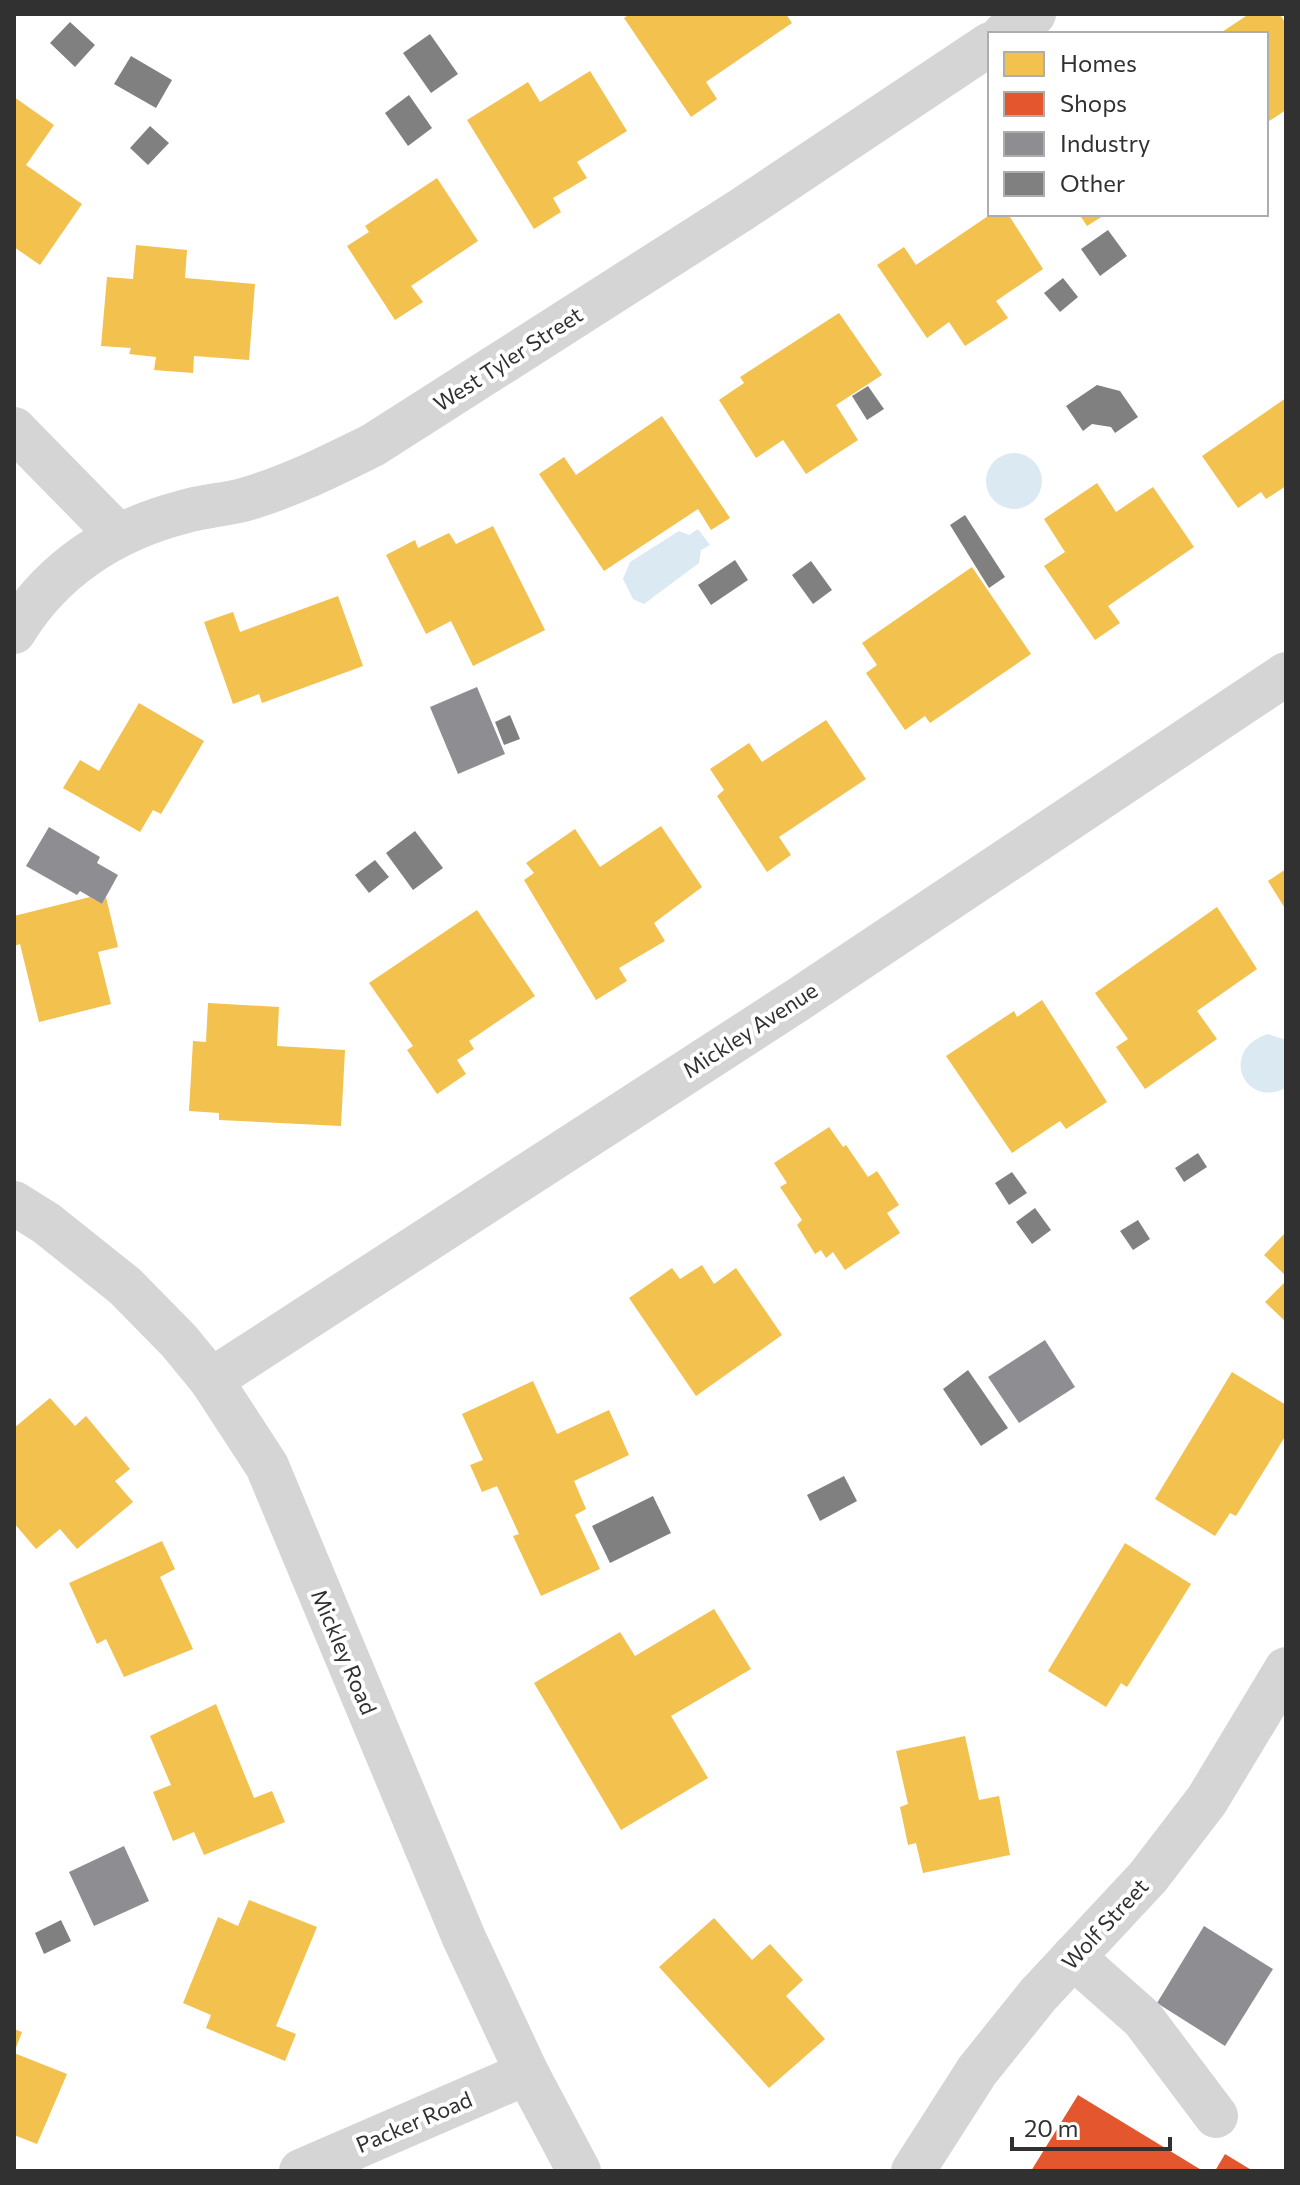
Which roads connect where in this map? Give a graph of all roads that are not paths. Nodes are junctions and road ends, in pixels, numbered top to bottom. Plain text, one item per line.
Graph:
1 (1034, 14) edge
2 (1007, 32) edge
3 (988, 45) edge
4 (14, 429) edge
5 (117, 534) junction
6 (14, 632) edge
7 (1286, 674) edge
8 (14, 1203) edge
9 (211, 1380) junction
10 (1286, 1669) edge
11 (1073, 1957) junction
12 (527, 2073) junction
13 (1216, 2116) dead end
14 (301, 2171) edge
15 (579, 2171) edge
16 (913, 2171) edge

1 - 2 street
3 - 5 street, West Tyler Street
4 - 5 street
5 - 6 street, West Tyler Street
7 - 9 street, Mickley Avenue
8 - 9 street, Mickley Road
9 - 12 street, Mickley Road
10 - 11 street, Wolf Street
11 - 13 street
11 - 16 street, Wolf Street
12 - 14 street, Packer Road
12 - 15 street, Mickley Road

